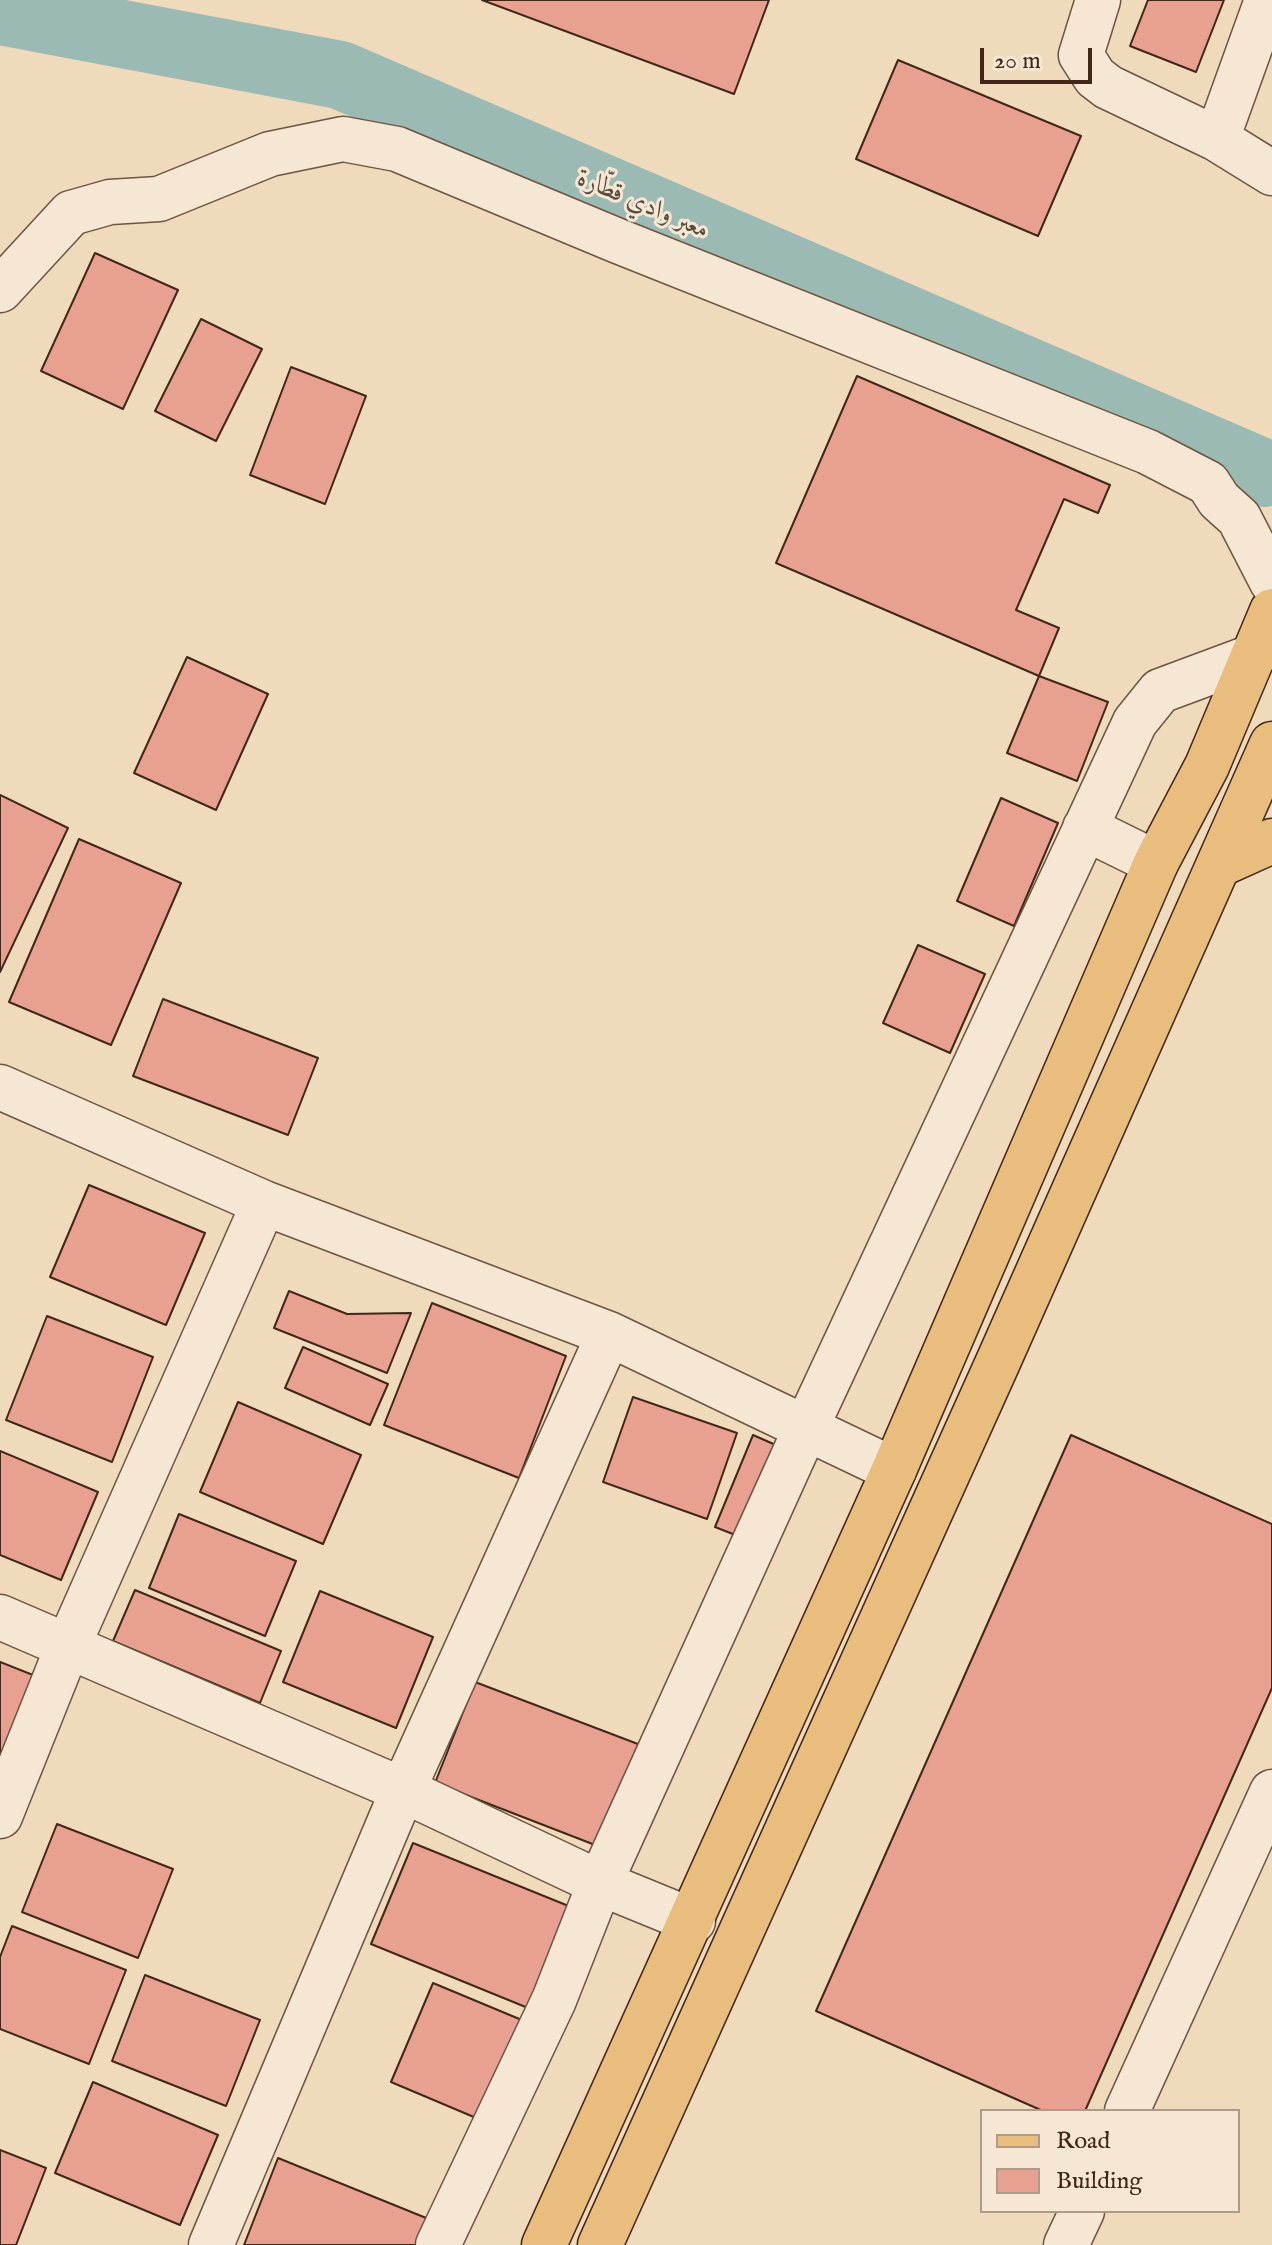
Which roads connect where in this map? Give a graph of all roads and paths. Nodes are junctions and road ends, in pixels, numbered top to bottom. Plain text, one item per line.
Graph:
1 (1098, 0) edge
2 (1267, 0) edge
3 (1257, 75) edge
4 (1217, 139) junction
5 (1272, 173) edge
6 (0, 290) edge
7 (1272, 582) edge
8 (1272, 611) edge
9 (1254, 656) junction
10 (1272, 744) edge
11 (1085, 828) junction
12 (1272, 841) edge
13 (1156, 863) junction
14 (1221, 864) junction
15 (0, 1087) edge
16 (264, 1203) junction
17 (609, 1334) junction
18 (806, 1428) junction
19 (894, 1470) junction
20 (0, 1617) edge
21 (68, 1646) junction
22 (403, 1790) junction
23 (1272, 1792) edge
24 (0, 1816) edge
25 (600, 1883) junction
26 (693, 1921) junction
27 (1128, 2109) edge
28 (1081, 2213) edge
29 (211, 2245) edge
30 (438, 2245) edge
31 (544, 2245) edge
32 (600, 2245) edge
33 (1066, 2245) edge

1 - 4 street
2 - 3 street
3 - 4 street
4 - 5 street
6 - 7 street
8 - 9 main road
9 - 11 street
9 - 13 main road
10 - 14 main road
11 - 13 street
11 - 18 street
12 - 14 main road
13 - 19 main road
14 - 32 main road
15 - 16 street
16 - 17 street
16 - 21 street
17 - 18 street
17 - 22 street
18 - 19 street
18 - 25 street
19 - 26 main road
20 - 21 street
21 - 22 street
21 - 24 street
22 - 25 street
22 - 29 street
23 - 27 street
25 - 26 street
25 - 30 street
26 - 31 main road
28 - 33 street

